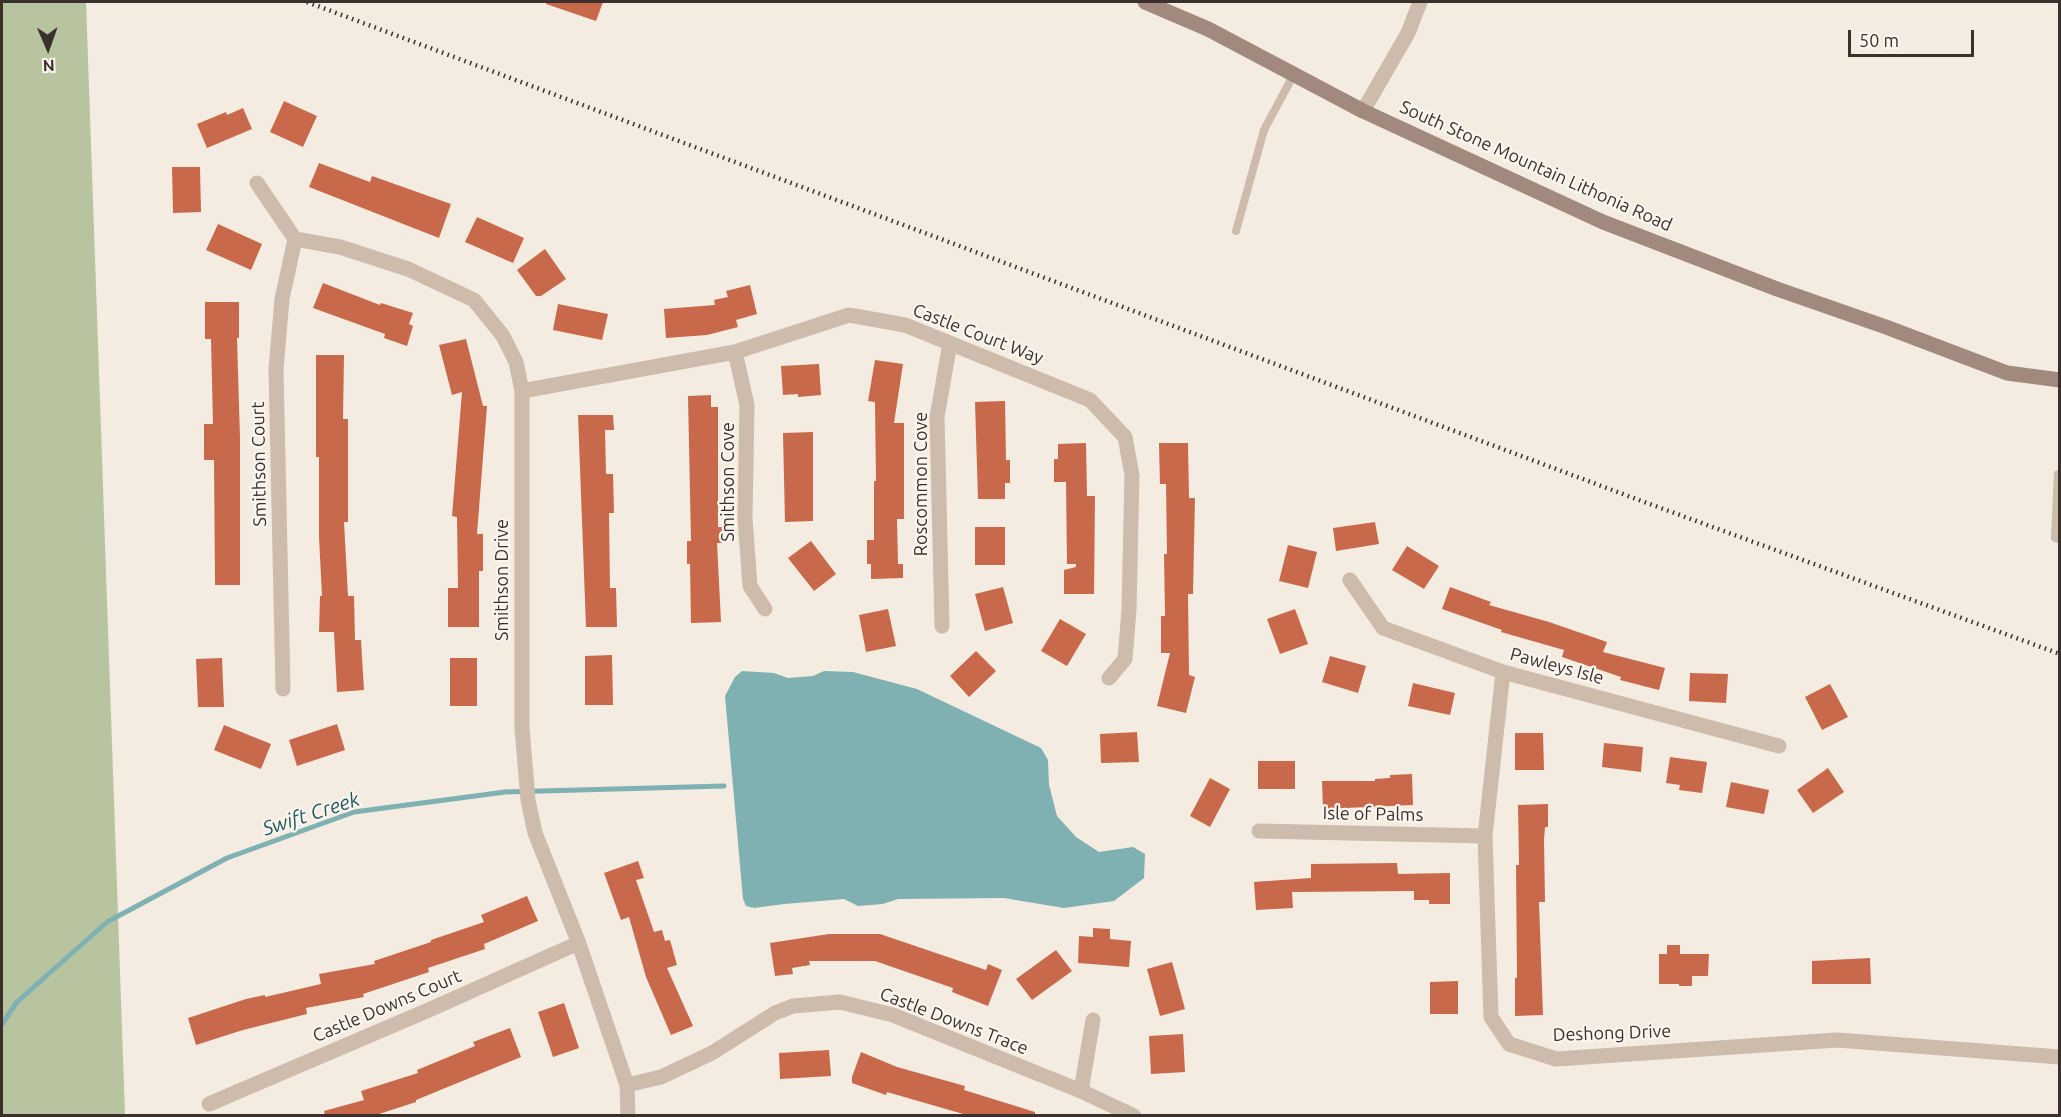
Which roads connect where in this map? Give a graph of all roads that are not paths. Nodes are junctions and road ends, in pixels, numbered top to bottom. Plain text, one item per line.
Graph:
1 (1145, 2) edge
2 (1420, 2) edge
3 (1294, 74) junction
4 (1363, 111) junction
5 (257, 183) dead end
6 (1236, 231) dead end
7 (295, 239) junction
8 (950, 343) junction
9 (735, 352) junction
10 (2060, 380) edge
11 (522, 391) junction
12 (2058, 474) dead end
13 (2060, 539) edge
14 (1350, 580) dead end
15 (765, 609) dead end
16 (942, 626) dead end
17 (1503, 672) junction
18 (1109, 678) dead end
19 (283, 689) dead end
20 (1779, 746) dead end
21 (1259, 831) dead end
22 (1485, 836) junction
23 (578, 941) junction
24 (1093, 1020) dead end
25 (2060, 1057) edge
26 (627, 1085) junction
27 (1081, 1091) junction
28 (209, 1104) dead end
29 (628, 1116) edge
30 (1134, 1116) edge

1 - 3 main road, South Stone Mountain Lithonia Road
2 - 4 street
3 - 4 main road, South Stone Mountain Lithonia Road
3 - 6 lane
4 - 10 main road, South Stone Mountain Lithonia Road
5 - 7 street
7 - 11 street, Smithson Drive
7 - 19 street, Smithson Court
8 - 9 street, Castle Court Way
8 - 16 street, Roscommon Cove
8 - 18 street, Castle Court Way
9 - 11 street, Castle Court Way
9 - 15 street, Smithson Cove
11 - 23 street, Smithson Drive
12 - 13 lane
14 - 17 street, Pawleys Isle
17 - 20 street, Pawleys Isle
17 - 22 street, Deshong Drive
21 - 22 street, Isle of Palms
22 - 25 street, Deshong Drive
23 - 26 street, Smithson Drive
23 - 28 street, Castle Downs Court
24 - 27 street
26 - 27 street, Castle Downs Trace
26 - 29 street, Smithson Drive
27 - 30 street, Castle Downs Trace

